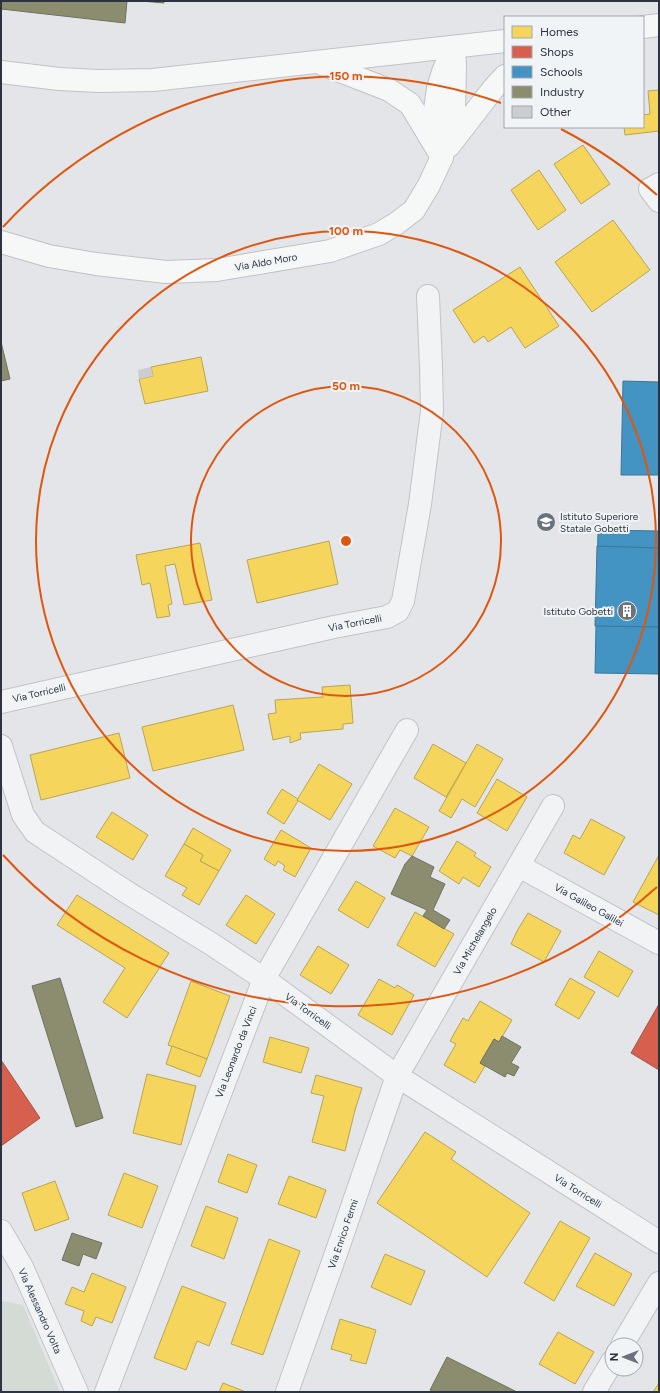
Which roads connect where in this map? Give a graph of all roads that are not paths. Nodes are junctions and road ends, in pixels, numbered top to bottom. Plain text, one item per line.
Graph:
1 (659, 25) edge
2 (644, 27) edge
3 (504, 41) edge
4 (454, 47) junction
5 (317, 62) junction
6 (1, 72) edge
7 (504, 77) edge
8 (442, 157) junction
9 (659, 184) edge
10 (659, 201) edge
11 (1, 242) edge
12 (1, 255) edge
13 (48, 256) junction
14 (428, 296) dead end
15 (1, 702) edge
16 (407, 730) dead end
17 (1, 746) edge
18 (553, 806) dead end
19 (519, 866) junction
20 (659, 943) edge
21 (264, 979) junction
22 (397, 1076) junction
23 (1, 1231) edge
24 (659, 1242) edge
25 (659, 1283) edge
26 (627, 1337) edge
27 (604, 1375) edge
28 (77, 1392) edge
29 (106, 1392) edge
30 (286, 1392) edge
31 (594, 1392) edge

1 - 2 main road
3 - 4 main road
4 - 5 main road
4 - 8 main road
5 - 6 main road
5 - 8 main road
7 - 8 main road, Via Aldo Moro
8 - 13 main road, Via Aldo Moro
9 - 10 street
11 - 13 main road, Via Aldo Moro
12 - 13 main road, Via Aldo Moro
14 - 15 street, Via Torricelli
16 - 21 street, Via Leonardo da Vinci
17 - 21 street, Via Torricelli
18 - 19 street, Via Michelangelo
19 - 20 street, Via Galileo Galilei
19 - 22 street, Via Michelangelo
21 - 22 street, Via Torricelli
21 - 29 street, Via Leonardo da Vinci
22 - 24 street, Via Torricelli
22 - 30 street, Via Enrico Fermi
23 - 28 street, Via Alessandro Volta
25 - 26 street
27 - 31 street

